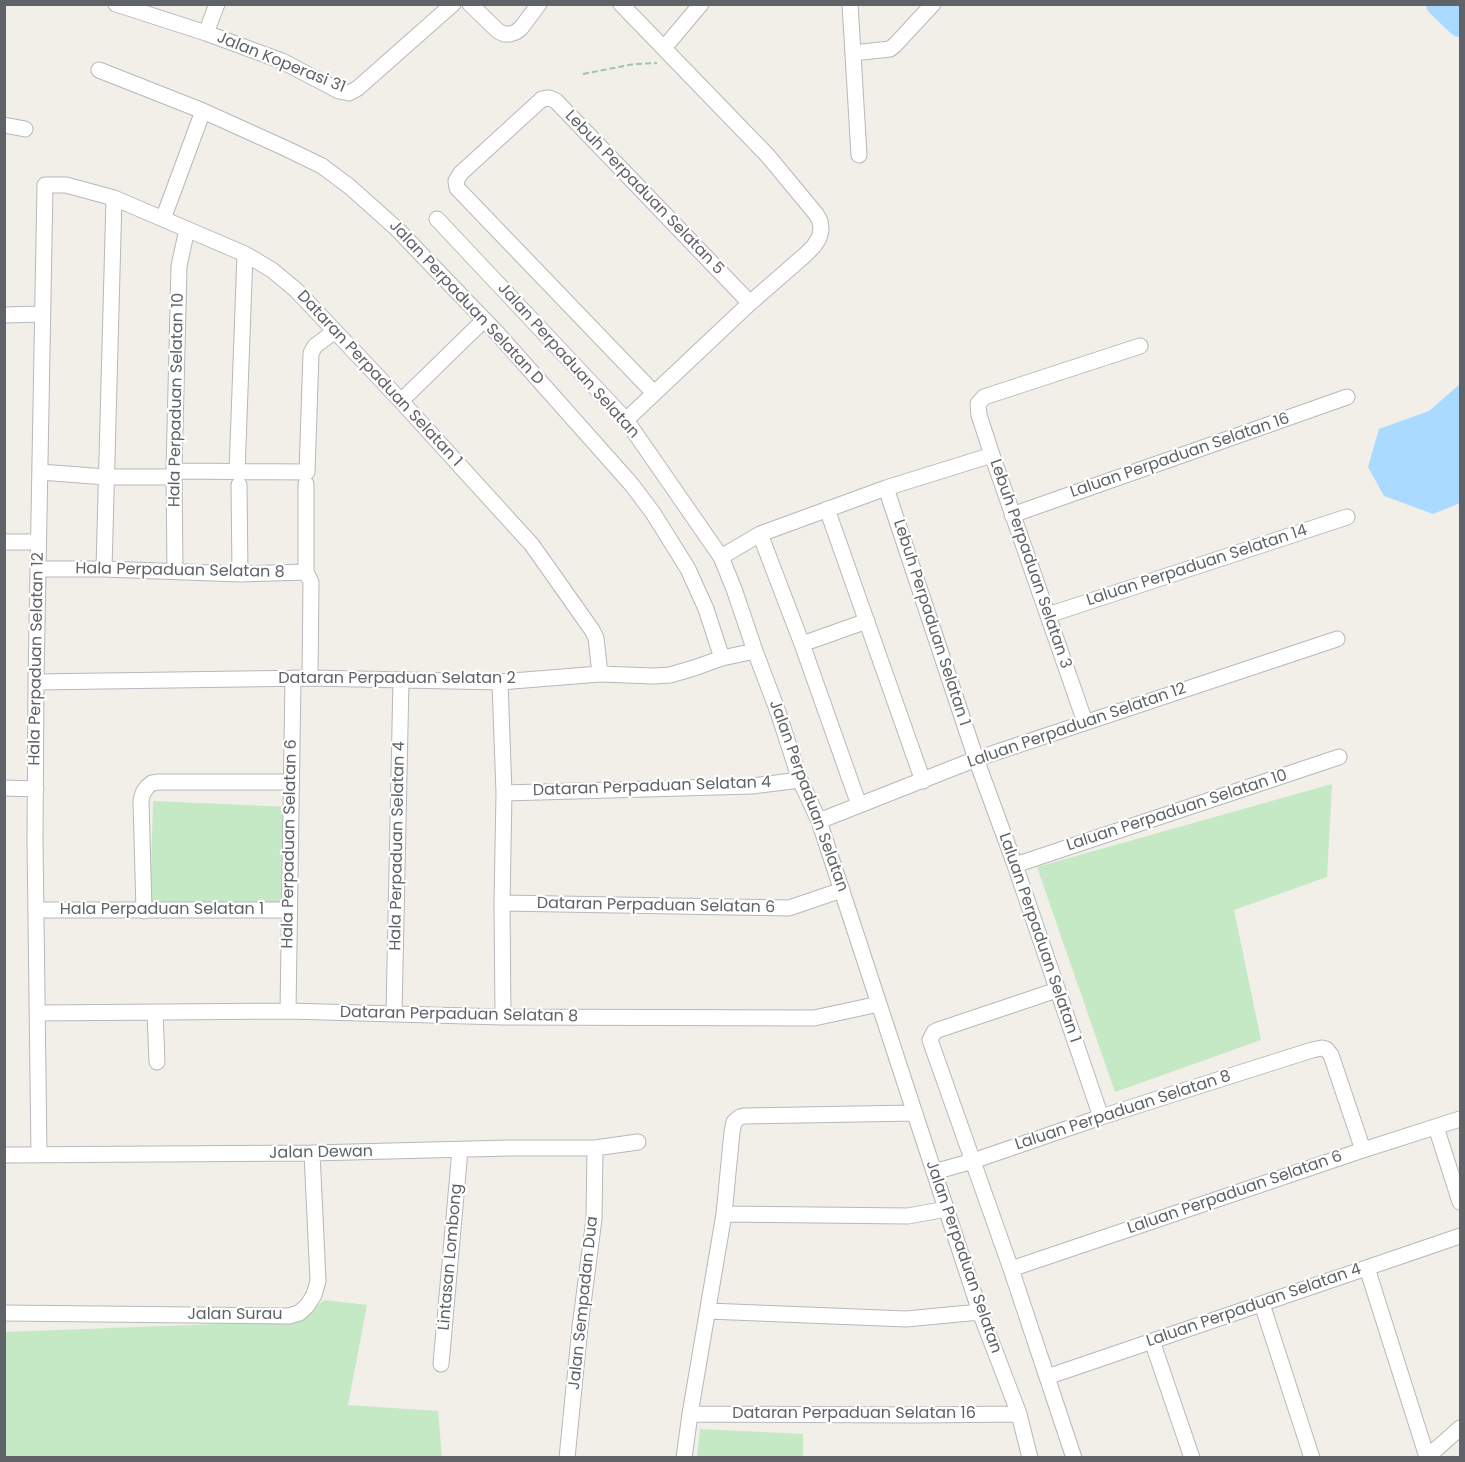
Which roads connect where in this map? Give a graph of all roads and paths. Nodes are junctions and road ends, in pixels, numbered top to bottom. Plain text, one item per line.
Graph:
1 (116, 4) edge
2 (217, 4) edge
3 (453, 4) edge
4 (470, 4) edge
5 (539, 4) edge
6 (621, 4) edge
7 (701, 4) edge
8 (850, 4) edge
9 (933, 4) edge
10 (206, 33) junction
11 (664, 48) junction
12 (853, 52) junction
13 (677, 62) junction
14 (99, 70) dead end
15 (583, 74) dead end
16 (203, 111) junction
17 (4, 125) edge
18 (25, 129) dead end
19 (859, 155) dead end
20 (66, 185) joint
21 (114, 198) junction
22 (163, 219) junction
23 (437, 219) dead end
24 (187, 229) junction
25 (245, 254) junction
26 (750, 303) junction
27 (42, 314) junction
28 (4, 315) edge
29 (484, 320) junction
30 (335, 331) junction
31 (1140, 346) dead end
32 (654, 393) junction
33 (1347, 396) dead end
34 (401, 401) junction
35 (626, 420) junction
36 (992, 455) junction
37 (40, 472) junction
38 (174, 474) junction
39 (106, 477) junction
40 (238, 478) junction
41 (306, 478) junction
42 (886, 488) junction
43 (827, 509) junction
44 (1012, 515) junction
45 (1347, 517) dead end
46 (760, 534) junction
47 (4, 542) edge
48 (38, 542) junction
49 (720, 557) junction
50 (38, 569) junction
51 (104, 569) junction
52 (175, 571) junction
53 (306, 572) junction
54 (240, 574) junction
55 (1048, 615) junction
56 (867, 621) junction
57 (1337, 639) dead end
58 (802, 644) junction
59 (755, 651) junction
60 (722, 657) junction
61 (600, 674) junction
62 (293, 678) junction
63 (310, 678) junction
64 (401, 680) junction
65 (36, 682) junction
66 (500, 682) junction
67 (1085, 722) junction
68 (1339, 757) dead end
69 (976, 759) junction
70 (800, 780) junction
71 (923, 781) junction
72 (291, 782) junction
73 (4, 788) edge
74 (36, 789) junction
75 (504, 793) junction
76 (859, 806) junction
77 (819, 821) junction
78 (1015, 865) junction
79 (842, 891) junction
80 (502, 903) junction
81 (36, 910) junction
82 (144, 910) junction
83 (289, 910) junction
84 (1057, 990) junction
85 (879, 1004) junction
86 (288, 1011) junction
87 (155, 1012) junction
88 (36, 1013) junction
89 (394, 1013) junction
90 (503, 1017) junction
91 (157, 1062) dead end
92 (915, 1113) junction
93 (1101, 1118) junction
94 (1461, 1119) edge
95 (1436, 1127) junction
96 (638, 1142) dead end
97 (595, 1148) junction
98 (460, 1150) junction
99 (1363, 1150) junction
100 (312, 1153) junction
101 (4, 1155) edge
102 (39, 1155) junction
103 (973, 1161) junction
104 (934, 1172) junction
105 (1461, 1202) edge
106 (946, 1209) junction
107 (724, 1214) junction
108 (1461, 1236) edge
109 (1367, 1268) junction
110 (1011, 1269) junction
111 (1262, 1304) junction
112 (708, 1311) junction
113 (980, 1312) junction
114 (4, 1313) edge
115 (1152, 1341) junction
116 (441, 1364) dead end
117 (1047, 1377) junction
118 (690, 1414) junction
119 (1018, 1414) junction
120 (1461, 1428) edge
121 (1427, 1457) edge
122 (567, 1458) edge
123 (684, 1458) edge
124 (1030, 1458) edge
125 (1074, 1458) edge
126 (1192, 1458) edge
127 (1312, 1458) edge

1 - 10 street, Jalan Koperasi 31
2 - 10 street
3 - 10 street, Jalan Koperasi 31
4 - 5 street
6 - 11 street
7 - 11 street
8 - 12 street
9 - 12 street
11 - 13 street
12 - 19 street
13 - 15 path
13 - 26 street
14 - 16 street, Jalan Perpaduan Selatan D
16 - 22 street
16 - 29 street, Jalan Perpaduan Selatan D
17 - 18 street
20 - 21 street, Dataran Perpaduan Selatan 1
20 - 27 street, Hala Perpaduan Selatan 12
21 - 22 street, Dataran Perpaduan Selatan 1
21 - 39 street
22 - 24 street, Dataran Perpaduan Selatan 1
23 - 35 street, Jalan Perpaduan Selatan
24 - 25 street, Dataran Perpaduan Selatan 1
24 - 38 street, Hala Perpaduan Selatan 10
25 - 30 street, Dataran Perpaduan Selatan 1
25 - 40 street
26 - 32 street
26 - 32 street, Lebuh Perpaduan Selatan 5
27 - 28 street
27 - 37 street, Hala Perpaduan Selatan 12
29 - 34 street
29 - 60 street, Jalan Perpaduan Selatan D
30 - 34 street, Dataran Perpaduan Selatan 1
30 - 41 street, Hala Perpaduan Selatan 8
31 - 36 street, Lebuh Perpaduan Selatan 3
32 - 35 street
33 - 44 street, Laluan Perpaduan Selatan 16
34 - 61 street, Dataran Perpaduan Selatan 1
35 - 49 street, Jalan Perpaduan Selatan
36 - 42 street
36 - 44 street, Lebuh Perpaduan Selatan 3
37 - 39 street
37 - 48 street, Hala Perpaduan Selatan 12
38 - 39 street
38 - 40 street
38 - 52 street, Hala Perpaduan Selatan 10
39 - 51 street
40 - 41 street
40 - 54 street
41 - 53 street, Hala Perpaduan Selatan 8
42 - 43 street
42 - 69 street, Lebuh Perpaduan Selatan 1
43 - 46 street
43 - 56 street
44 - 55 street, Lebuh Perpaduan Selatan 3
45 - 55 street, Laluan Perpaduan Selatan 14
46 - 49 street
46 - 58 street
47 - 48 street
48 - 50 street, Hala Perpaduan Selatan 12
49 - 59 street, Jalan Perpaduan Selatan
50 - 51 street, Hala Perpaduan Selatan 8
50 - 65 street, Hala Perpaduan Selatan 12
51 - 52 street, Hala Perpaduan Selatan 8
52 - 54 street, Hala Perpaduan Selatan 8
53 - 54 street, Hala Perpaduan Selatan 8
53 - 63 street
55 - 67 street, Lebuh Perpaduan Selatan 3
56 - 58 street
56 - 71 street
57 - 67 street, Laluan Perpaduan Selatan 12
58 - 76 street
59 - 60 street, Dataran Perpaduan Selatan 2
59 - 70 street, Jalan Perpaduan Selatan
60 - 61 street, Dataran Perpaduan Selatan 2
61 - 66 street, Dataran Perpaduan Selatan 2
62 - 63 street, Dataran Perpaduan Selatan 2
62 - 65 street, Dataran Perpaduan Selatan 2
62 - 72 street, Hala Perpaduan Selatan 6
63 - 64 street, Dataran Perpaduan Selatan 2
64 - 66 street, Dataran Perpaduan Selatan 2
64 - 89 street, Hala Perpaduan Selatan 4
65 - 74 street, Hala Perpaduan Selatan 12
66 - 75 street
67 - 69 street, Laluan Perpaduan Selatan 12
68 - 78 street, Laluan Perpaduan Selatan 10
69 - 71 street, Laluan Perpaduan Selatan 12
69 - 78 street, Laluan Perpaduan Selatan 1
70 - 75 street, Dataran Perpaduan Selatan 4
70 - 77 street, Jalan Perpaduan Selatan
71 - 76 street, Laluan Perpaduan Selatan 12
72 - 82 street
72 - 83 street, Hala Perpaduan Selatan 6
73 - 74 street
74 - 81 street, Hala Perpaduan Selatan 12
75 - 80 street
76 - 77 street, Laluan Perpaduan Selatan 12
77 - 79 street, Jalan Perpaduan Selatan
78 - 84 street, Laluan Perpaduan Selatan 1
79 - 80 street, Dataran Perpaduan Selatan 6
79 - 85 street, Jalan Perpaduan Selatan
80 - 90 street
81 - 82 street, Hala Perpaduan Selatan 1
81 - 88 street, Hala Perpaduan Selatan 12
82 - 83 street, Hala Perpaduan Selatan 1
83 - 86 street, Hala Perpaduan Selatan 6
84 - 93 street, Laluan Perpaduan Selatan 1
84 - 103 street
85 - 90 street, Dataran Perpaduan Selatan 8
85 - 92 street, Jalan Perpaduan Selatan
86 - 87 street, Dataran Perpaduan Selatan 8
86 - 89 street, Dataran Perpaduan Selatan 8
87 - 88 street, Dataran Perpaduan Selatan 8
87 - 91 street
88 - 102 street, Hala Perpaduan Selatan 12
89 - 90 street, Dataran Perpaduan Selatan 8
92 - 104 street, Jalan Perpaduan Selatan
92 - 107 street
93 - 99 street, Laluan Perpaduan Selatan 8
93 - 103 street, Laluan Perpaduan Selatan 8
94 - 95 street, Laluan Perpaduan Selatan 6
95 - 99 street, Laluan Perpaduan Selatan 6
95 - 105 street
96 - 97 street, Jalan Dewan
97 - 98 street, Jalan Dewan
97 - 122 street, Jalan Sempadan Dua
98 - 100 street, Jalan Dewan
98 - 116 street, Lintasan Lombong
99 - 110 street, Laluan Perpaduan Selatan 6
100 - 102 street, Jalan Dewan
100 - 114 street, Jalan Surau
101 - 102 street, Jalan Dewan
103 - 104 street, Laluan Perpaduan Selatan 8
103 - 110 street
104 - 106 street, Jalan Perpaduan Selatan
106 - 107 street
106 - 113 street, Jalan Perpaduan Selatan
107 - 112 street
108 - 109 street, Laluan Perpaduan Selatan 4
109 - 111 street, Laluan Perpaduan Selatan 4
109 - 121 street
110 - 117 street
111 - 115 street, Laluan Perpaduan Selatan 4
111 - 127 street
112 - 113 street
112 - 118 street
113 - 119 street, Jalan Perpaduan Selatan
115 - 117 street, Laluan Perpaduan Selatan 4
115 - 126 street
117 - 125 street
118 - 119 street, Dataran Perpaduan Selatan 16
118 - 123 street
119 - 124 street, Jalan Perpaduan Selatan
120 - 121 street

